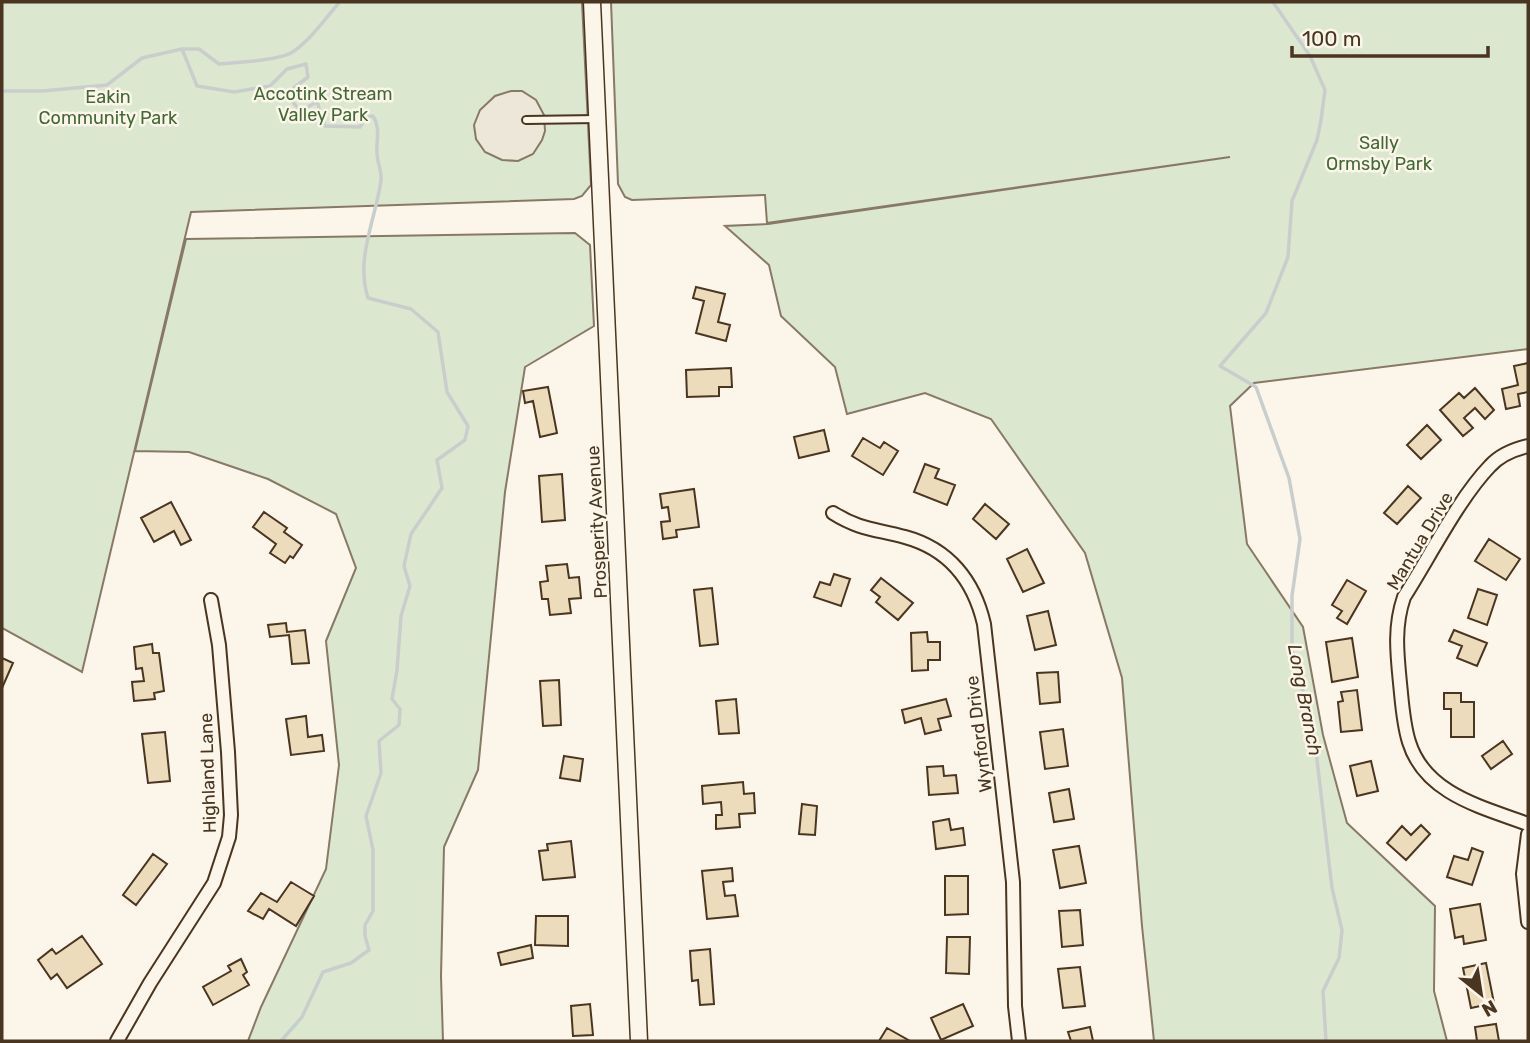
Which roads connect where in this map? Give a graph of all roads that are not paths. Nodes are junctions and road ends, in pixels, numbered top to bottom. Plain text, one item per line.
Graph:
1 (592, 2) edge
2 (597, 119) junction
3 (526, 120) dead end
4 (1528, 446) edge
5 (834, 513) dead end
6 (211, 600) dead end
7 (1528, 824) edge
8 (1528, 834) edge
9 (1528, 922) edge
10 (117, 1041) edge
11 (639, 1041) edge
12 (1019, 1041) edge

1 - 2 main road, Prosperity Avenue
2 - 3 lane
2 - 11 main road, Prosperity Avenue
4 - 7 street, Mantua Drive
5 - 12 street, Wynford Drive
6 - 10 street, Highland Lane
8 - 9 street

